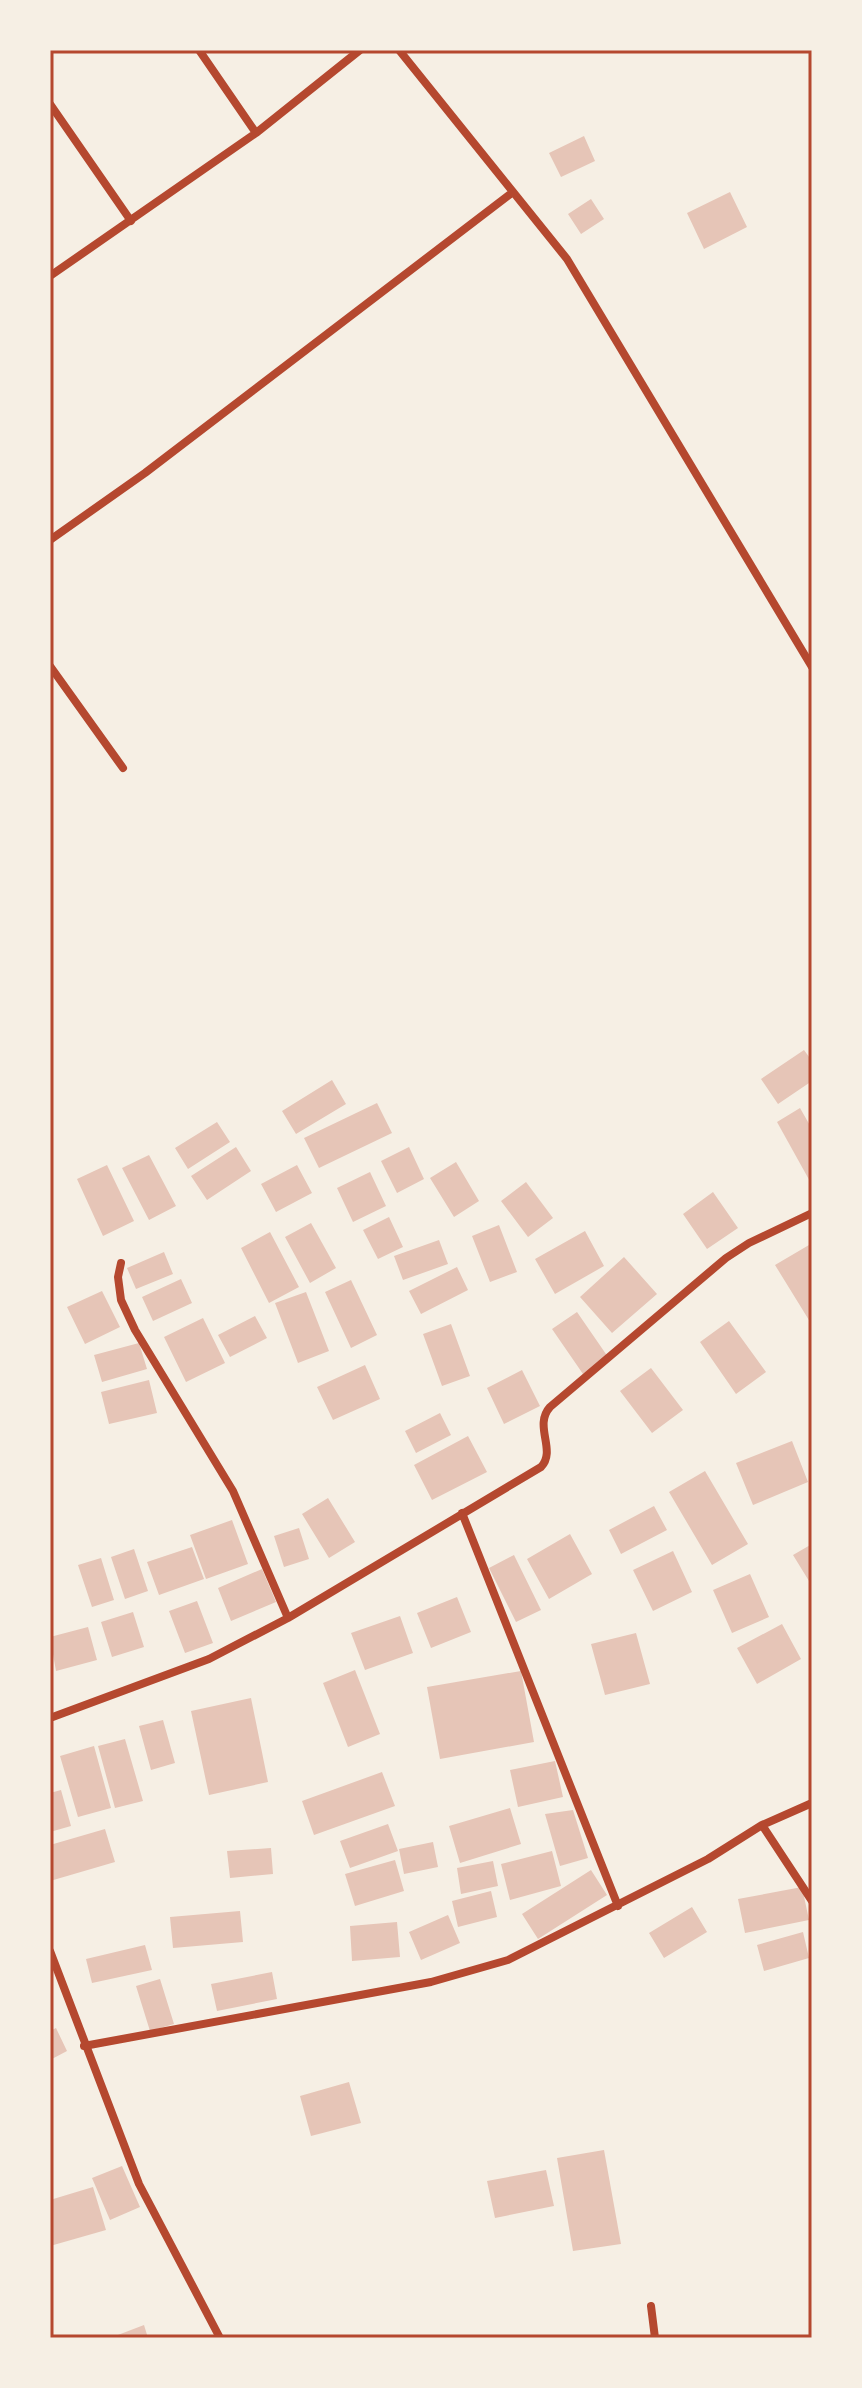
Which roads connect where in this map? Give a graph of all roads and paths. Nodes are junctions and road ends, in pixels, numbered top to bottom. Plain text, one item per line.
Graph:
1 (199, 50) edge
2 (360, 50) edge
3 (399, 50) edge
4 (50, 104) edge
5 (256, 133) junction
6 (513, 192) junction
7 (131, 221) junction
8 (50, 276) edge
9 (50, 540) edge
10 (50, 666) edge
11 (812, 667) edge
12 (123, 768) dead end
13 (812, 1213) edge
14 (121, 1263) dead end
15 (462, 1513) junction
16 (288, 1618) junction
17 (50, 1718) edge
18 (812, 1803) edge
19 (762, 1825) junction
20 (812, 1901) edge
21 (618, 1906) junction
22 (50, 1951) edge
23 (84, 2046) junction
24 (651, 2306) dead end
25 (220, 2338) edge
26 (655, 2338) edge

1 - 5 street
2 - 5 street
3 - 6 street
4 - 7 street
5 - 7 street
6 - 9 street
6 - 11 street
7 - 8 street
10 - 12 street
13 - 15 street
14 - 16 street
15 - 16 street
15 - 21 street
16 - 17 street
18 - 19 street
19 - 20 street
19 - 21 street
21 - 23 street
22 - 23 street
23 - 25 street
24 - 26 street

